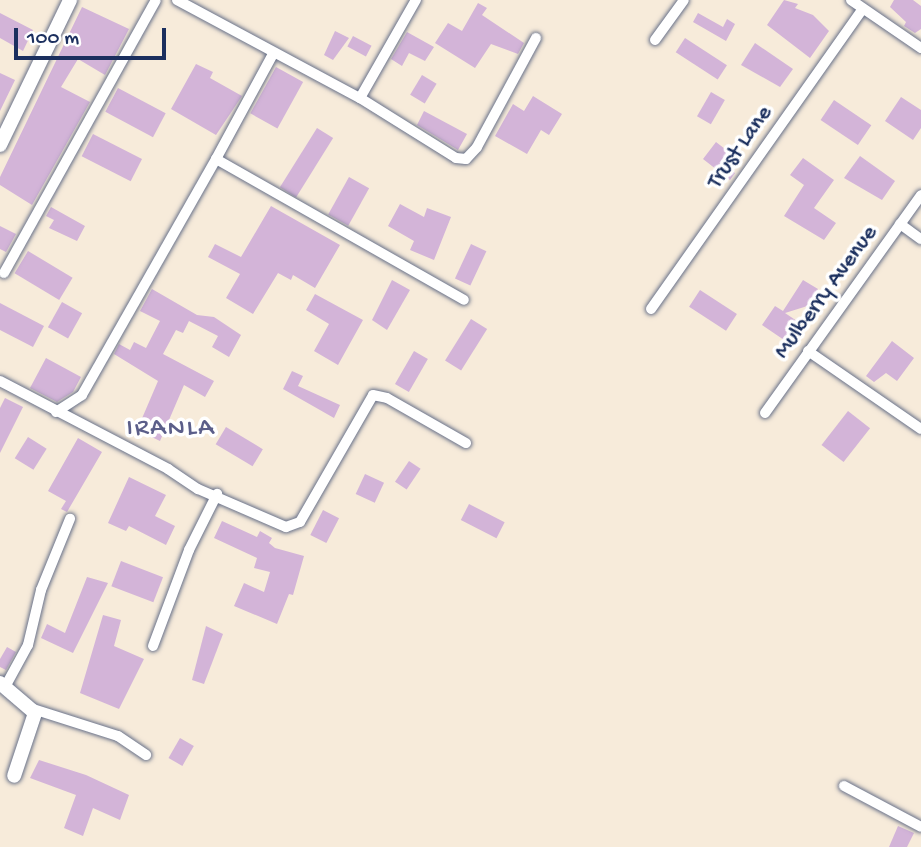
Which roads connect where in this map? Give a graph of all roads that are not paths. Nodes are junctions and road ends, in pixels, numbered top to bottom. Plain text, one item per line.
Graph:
1 (70, 0) edge
2 (156, 0) edge
3 (177, 0) edge
4 (416, 0) edge
5 (684, 0) edge
6 (851, 0) edge
7 (863, 9) junction
8 (536, 38) dead end
9 (655, 40) dead end
10 (921, 48) edge
11 (274, 54) junction
12 (360, 98) junction
13 (0, 145) edge
14 (216, 159) junction
15 (921, 195) edge
16 (900, 225) junction
17 (921, 239) edge
18 (4, 272) dead end
19 (464, 300) dead end
20 (651, 309) dead end
21 (808, 351) junction
22 (0, 381) edge
23 (56, 412) junction
24 (765, 413) dead end
25 (921, 429) edge
26 (466, 443) dead end
27 (217, 494) junction
28 (70, 519) dead end
29 (153, 646) dead end
30 (2, 685) edge
31 (33, 709) junction
32 (146, 755) dead end
33 (14, 776) dead end
34 (844, 786) dead end
35 (921, 827) edge

1 - 13 street
2 - 18 street
3 - 11 street
4 - 12 street
5 - 9 street
6 - 7 street
7 - 10 street
7 - 20 street, Trust Lane
8 - 12 street
11 - 12 street
11 - 14 street
14 - 19 street
14 - 23 street
15 - 16 street, Mulberry Avenue
16 - 17 street
16 - 21 street, Mulberry Avenue
21 - 24 street, Mulberry Avenue
21 - 25 street
22 - 23 street
23 - 27 street
26 - 27 street
27 - 29 street
28 - 30 street
30 - 31 street
31 - 32 street
31 - 33 street
34 - 35 street

